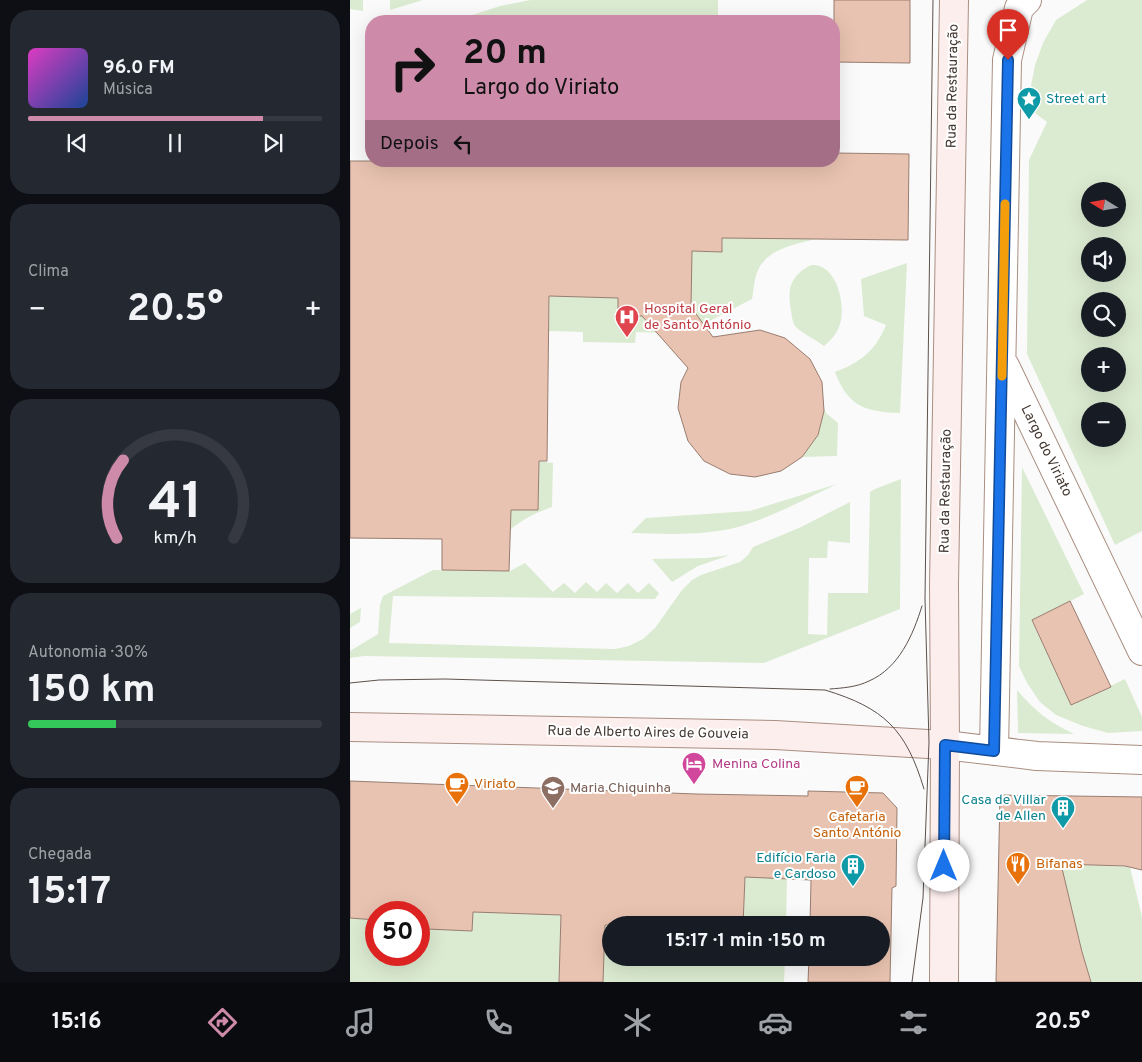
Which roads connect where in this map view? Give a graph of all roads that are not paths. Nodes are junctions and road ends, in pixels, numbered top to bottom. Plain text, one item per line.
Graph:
1 (954, 0) edge
2 (1027, 0) edge
3 (1002, 360) junction
4 (1142, 651) edge
5 (350, 727) edge
6 (945, 745) junction
7 (994, 751) junction
8 (1142, 760) edge
9 (944, 982) edge

1 - 6 main road, Rua da Restauração
2 - 3 street
3 - 4 street, Largo do Viriato
3 - 7 street, Largo do Viriato
5 - 6 main road, Rua de Alberto Aires de Gouveia
6 - 7 street
6 - 9 main road, Rua da Restauração
7 - 8 street

